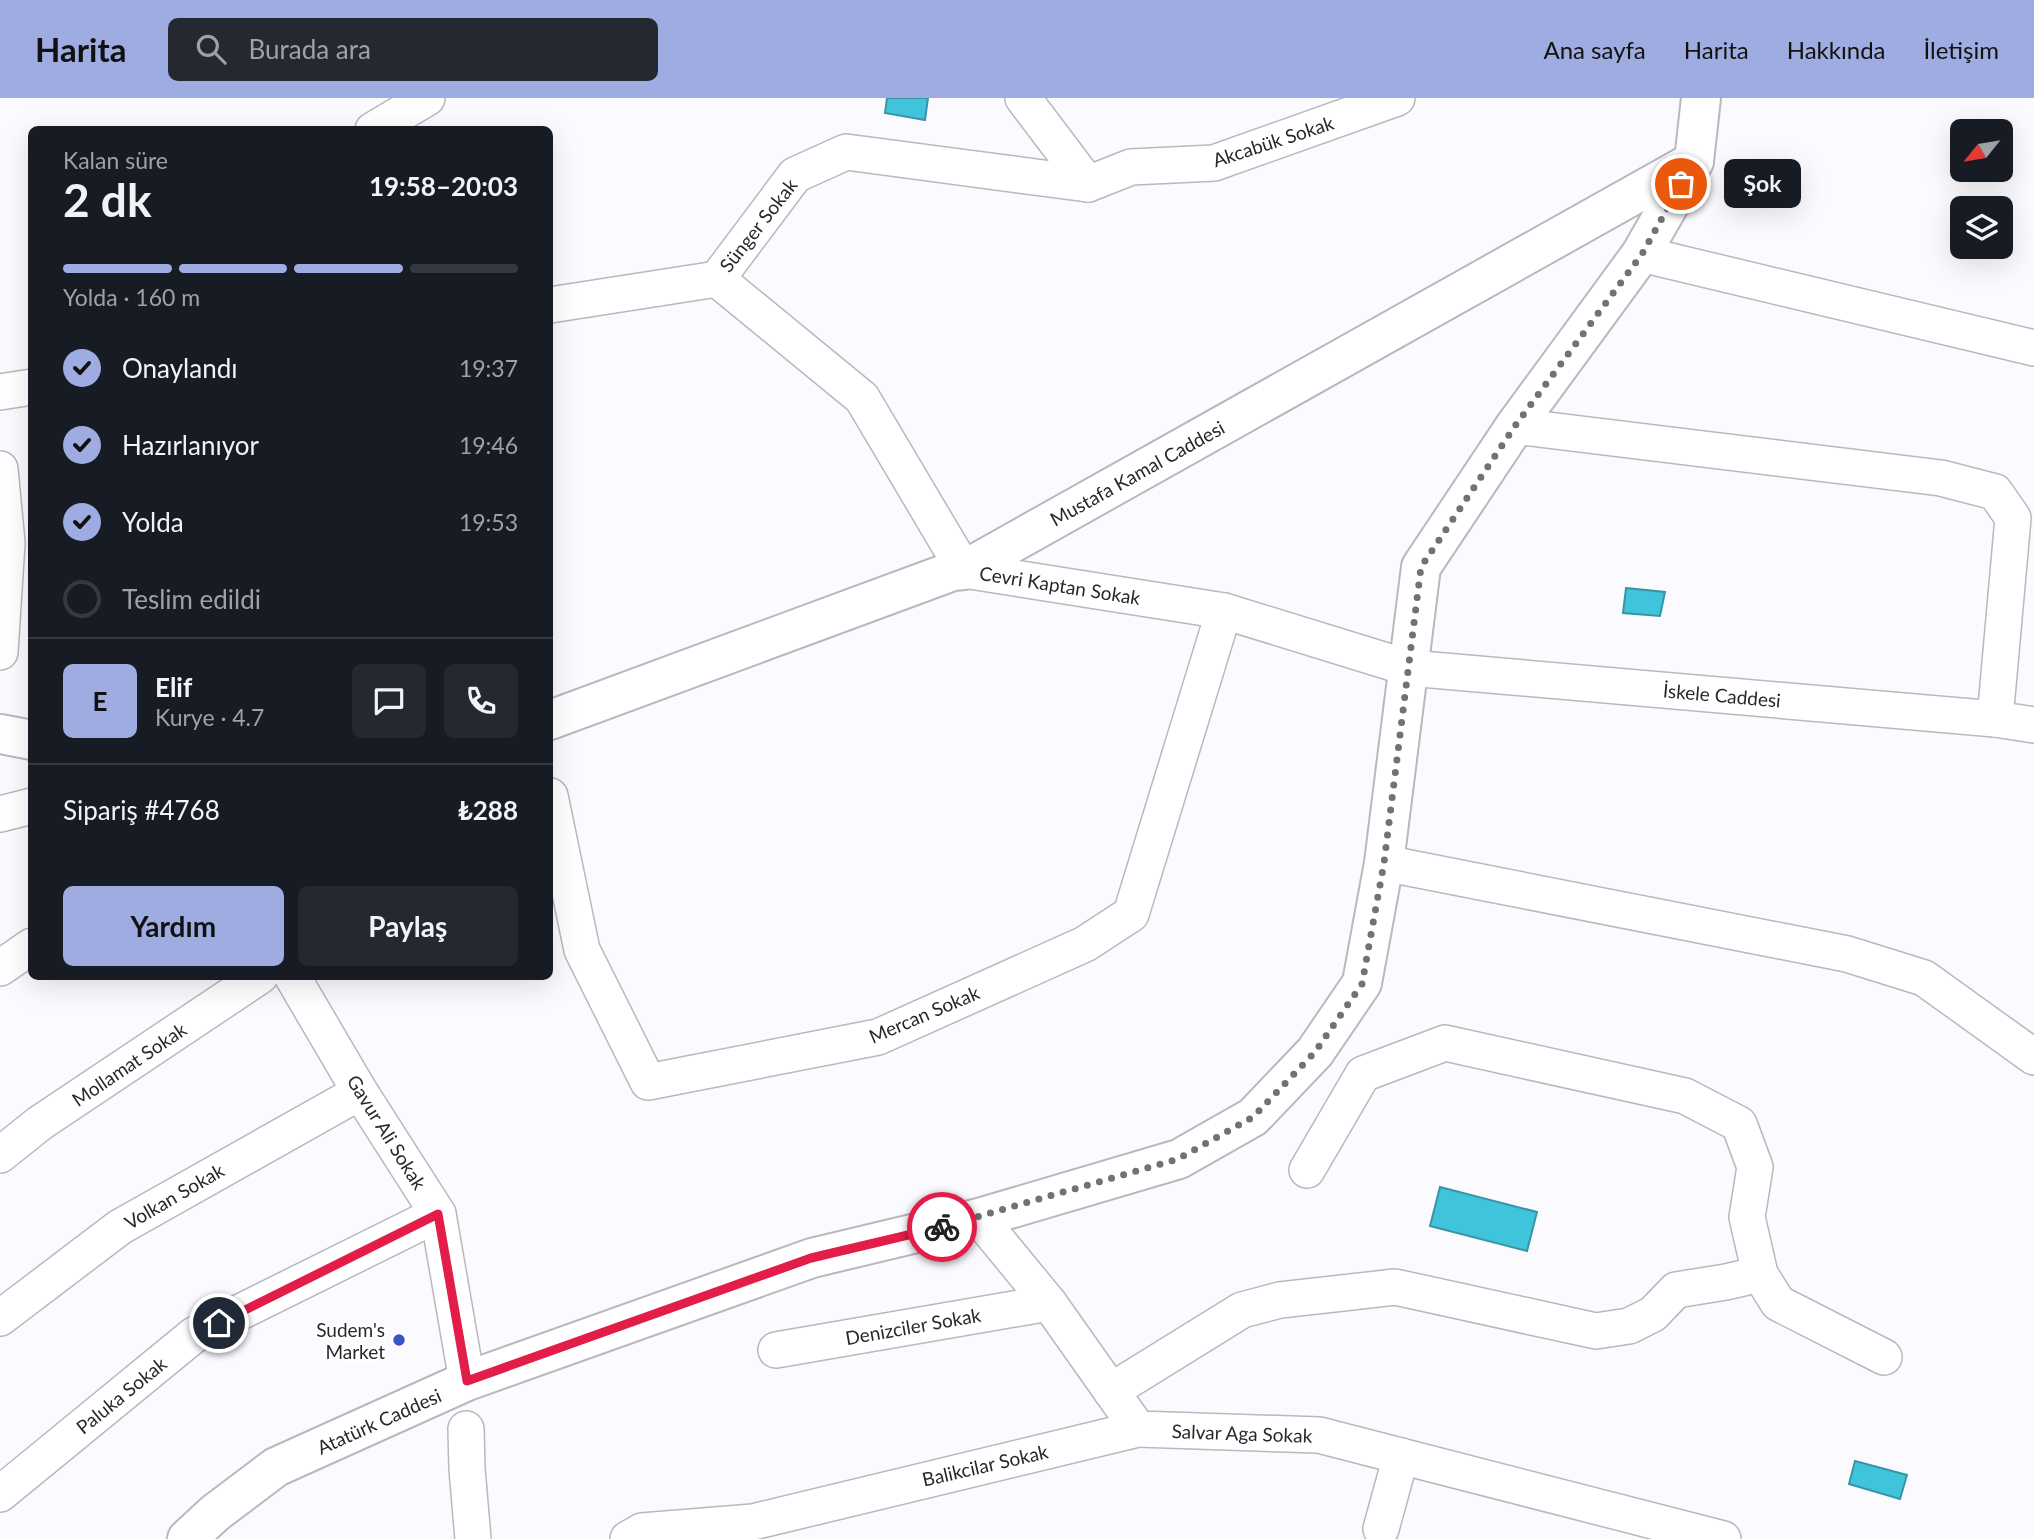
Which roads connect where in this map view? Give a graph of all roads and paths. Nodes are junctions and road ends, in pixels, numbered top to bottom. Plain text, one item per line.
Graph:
1 (427, 98) edge
2 (1023, 98) edge
3 (1398, 98) edge
4 (1701, 98) edge
5 (380, 126) edge
6 (1694, 161) junction
7 (1088, 184) junction
8 (1642, 254) junction
9 (717, 278) junction
10 (553, 305) edge
11 (2034, 348) edge
12 (28, 388) edge
13 (0, 392) edge
14 (1515, 426) junction
15 (0, 470) edge
16 (964, 570) junction
17 (1224, 611) junction
18 (0, 652) edge
19 (1409, 668) junction
20 (553, 719) edge
21 (1995, 719) junction
22 (2034, 726) edge
23 (0, 734) edge
24 (28, 739) edge
25 (28, 807) edge
26 (553, 810) edge
27 (0, 814) edge
28 (1384, 863) junction
29 (28, 949) edge
30 (0, 968) edge
31 (254, 980) edge
32 (294, 980) edge
33 (2034, 1057) edge
34 (360, 1092) junction
35 (0, 1154) edge
36 (1307, 1170) dead end
37 (438, 1214) junction
38 (979, 1218) junction
39 (1760, 1274) junction
40 (1049, 1303) junction
41 (0, 1318) edge
42 (776, 1350) dead end
43 (1884, 1357) dead end
44 (467, 1381) junction
45 (1111, 1391) junction
46 (466, 1429) dead end
47 (1138, 1429) junction
48 (1401, 1456) junction
49 (0, 1494) edge
50 (1381, 1529) dead end
51 (187, 1539) edge
52 (473, 1539) edge
53 (628, 1539) edge
54 (1723, 1539) edge

1 - 5 street
2 - 7 street
3 - 7 street, Akcabük Sokak
4 - 6 street, Atatürk Caddesi
6 - 8 street, Atatürk Caddesi
6 - 16 street, Mustafa Kamal Caddesi
7 - 9 street, Sünger Sokak
8 - 11 street
8 - 14 street, Atatürk Caddesi
9 - 10 street, Sünger Sokak
9 - 16 street, Cevri Kaptan Sokak
12 - 13 street
14 - 19 street, Atatürk Caddesi
14 - 21 street
15 - 18 street
16 - 17 street, Cevri Kaptan Sokak
16 - 20 street, Mustafa Kamal Caddesi
17 - 19 street, Cevri Kaptan Sokak
17 - 26 street, Mercan Sokak
19 - 21 street, İskele Caddesi
19 - 28 street, Atatürk Caddesi
21 - 22 street, İskele Caddesi
23 - 24 street
25 - 27 street
28 - 33 street
28 - 38 street, Atatürk Caddesi
29 - 30 street
31 - 35 street, Mollamat Sokak
32 - 34 street, Gavur Ali Sokak
34 - 37 street, Gavur Ali Sokak
34 - 41 street, Volkan Sokak
36 - 39 street
37 - 44 street, Gavur Ali Sokak
37 - 49 street, Paluka Sokak
38 - 40 street
38 - 44 street, Atatürk Caddesi
39 - 43 street
39 - 45 street
40 - 42 street, Denizciler Sokak
40 - 45 street
44 - 51 street, Atatürk Caddesi
45 - 47 street
46 - 52 street
47 - 48 street, Salvar Aga Sokak
47 - 53 street, Balikcilar Sokak
48 - 50 street
48 - 54 street, Salvar Aga Sokak

